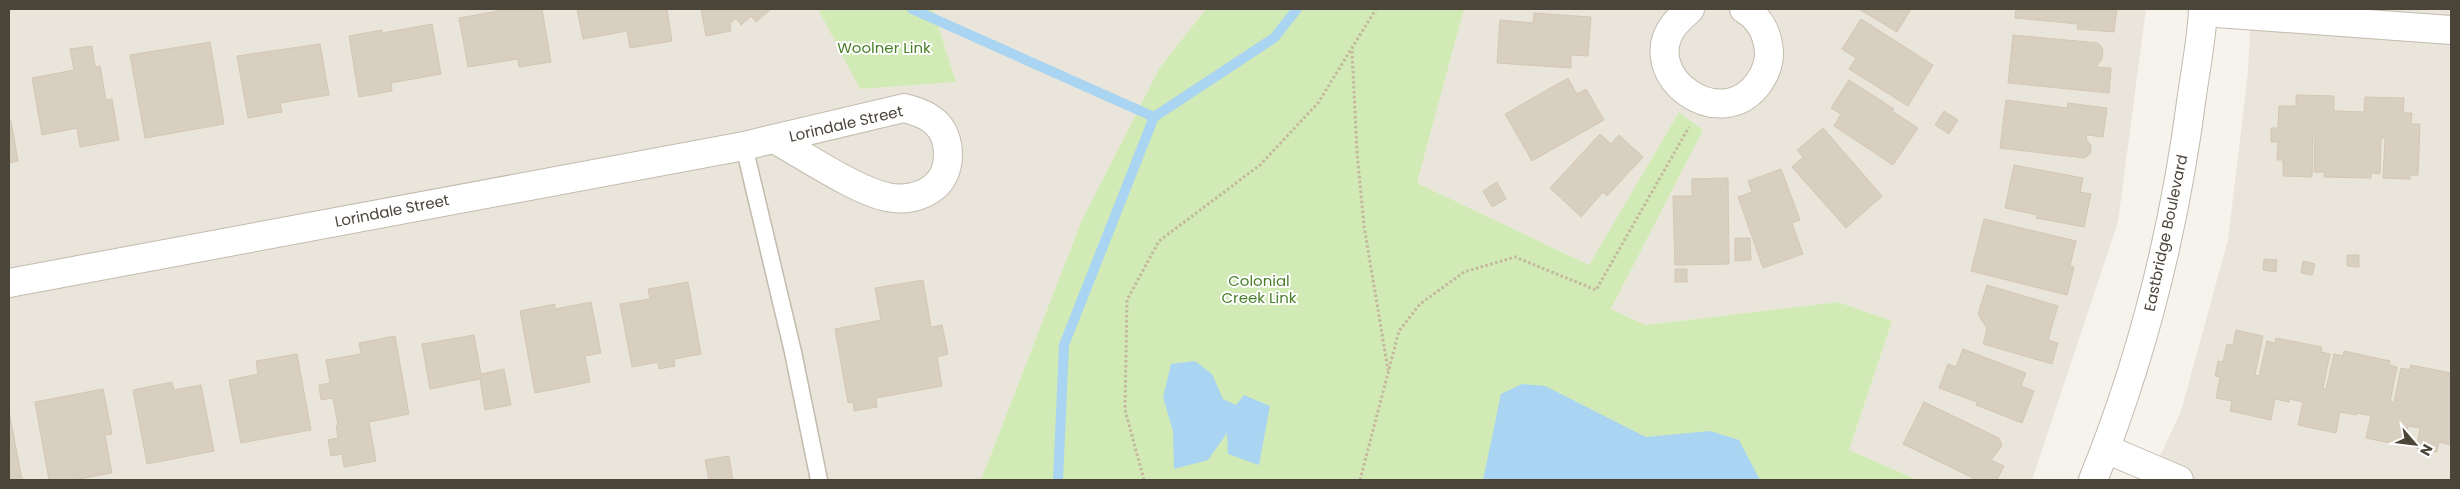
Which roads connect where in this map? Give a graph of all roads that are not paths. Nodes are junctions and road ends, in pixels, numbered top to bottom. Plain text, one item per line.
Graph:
1 (1690, 9) edge
2 (1744, 9) edge
3 (2203, 10) edge
4 (2451, 30) edge
5 (776, 140) junction
6 (744, 146) junction
7 (9, 283) edge
8 (2106, 449) junction
9 (819, 480) edge
10 (2093, 480) edge
11 (2179, 480) edge

1 - 2 street
3 - 4 street
3 - 8 street, Eastbridge Boulevard
5 - 5 street, Lorindale Street
5 - 6 street, Lorindale Street
6 - 7 street, Lorindale Street
6 - 9 lane
8 - 10 street, Eastbridge Boulevard
8 - 11 street

